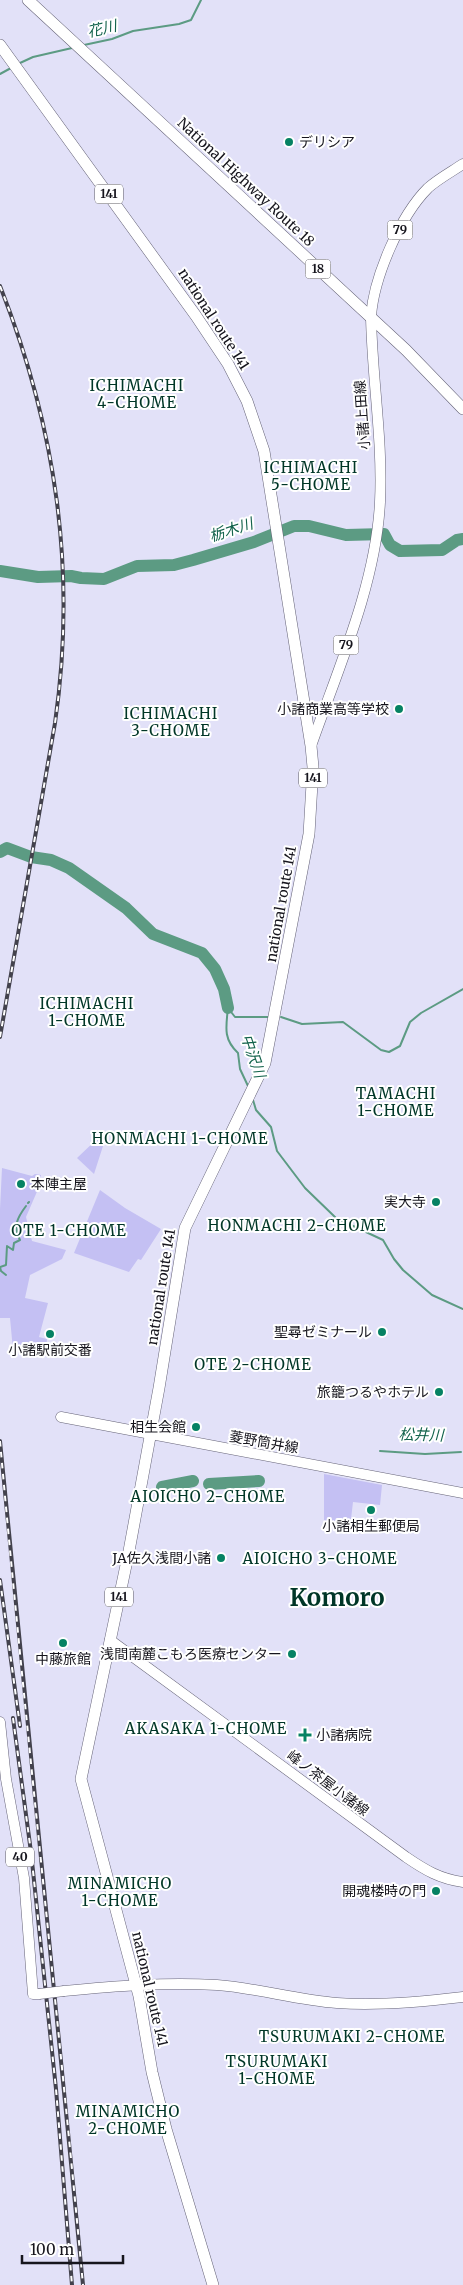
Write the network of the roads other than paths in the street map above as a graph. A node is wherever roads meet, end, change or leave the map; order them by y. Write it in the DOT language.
graph roads {
  1 [pos="28,0"];
  2 [pos="0,45"];
  3 [pos="463,164"];
  4 [pos="371,316"];
  5 [pos="463,409"];
  6 [pos="312,746"];
  7 [pos="61,1418"];
  8 [pos="150,1434"];
  9 [pos="463,1493"];
  10 [pos="110,1640"];
  11 [pos="0,1722"];
  12 [pos="463,1882"];
  13 [pos="136,1985"];
  14 [pos="463,1997"];
  15 [pos="213,2285"];
  1 -- 4 [label="highway, National Highway Route 18 / 18"];
  2 -- 6 [label="highway, national route 141 / 141"];
  3 -- 4 [label="main road, 小諸上田線 / 79"];
  4 -- 5 [label="highway, National Highway Route 18 / 18"];
  4 -- 6 [label="main road, 小諸上田線 / 79"];
  6 -- 8 [label="highway, national route 141 / 141"];
  7 -- 8 [label="main road, 菱野筒井線"];
  8 -- 9 [label="main road, 菱野筒井線"];
  8 -- 10 [label="highway, national route 141 / 141"];
  10 -- 12 [label="main road, 峰ノ茶屋小諸線"];
  10 -- 13 [label="highway, national route 141 / 141"];
  11 -- 13 [label="main road, 40, bridge"];
  13 -- 14 [label="main road"];
  13 -- 15 [label="highway, national route 141 / 141"];
}
